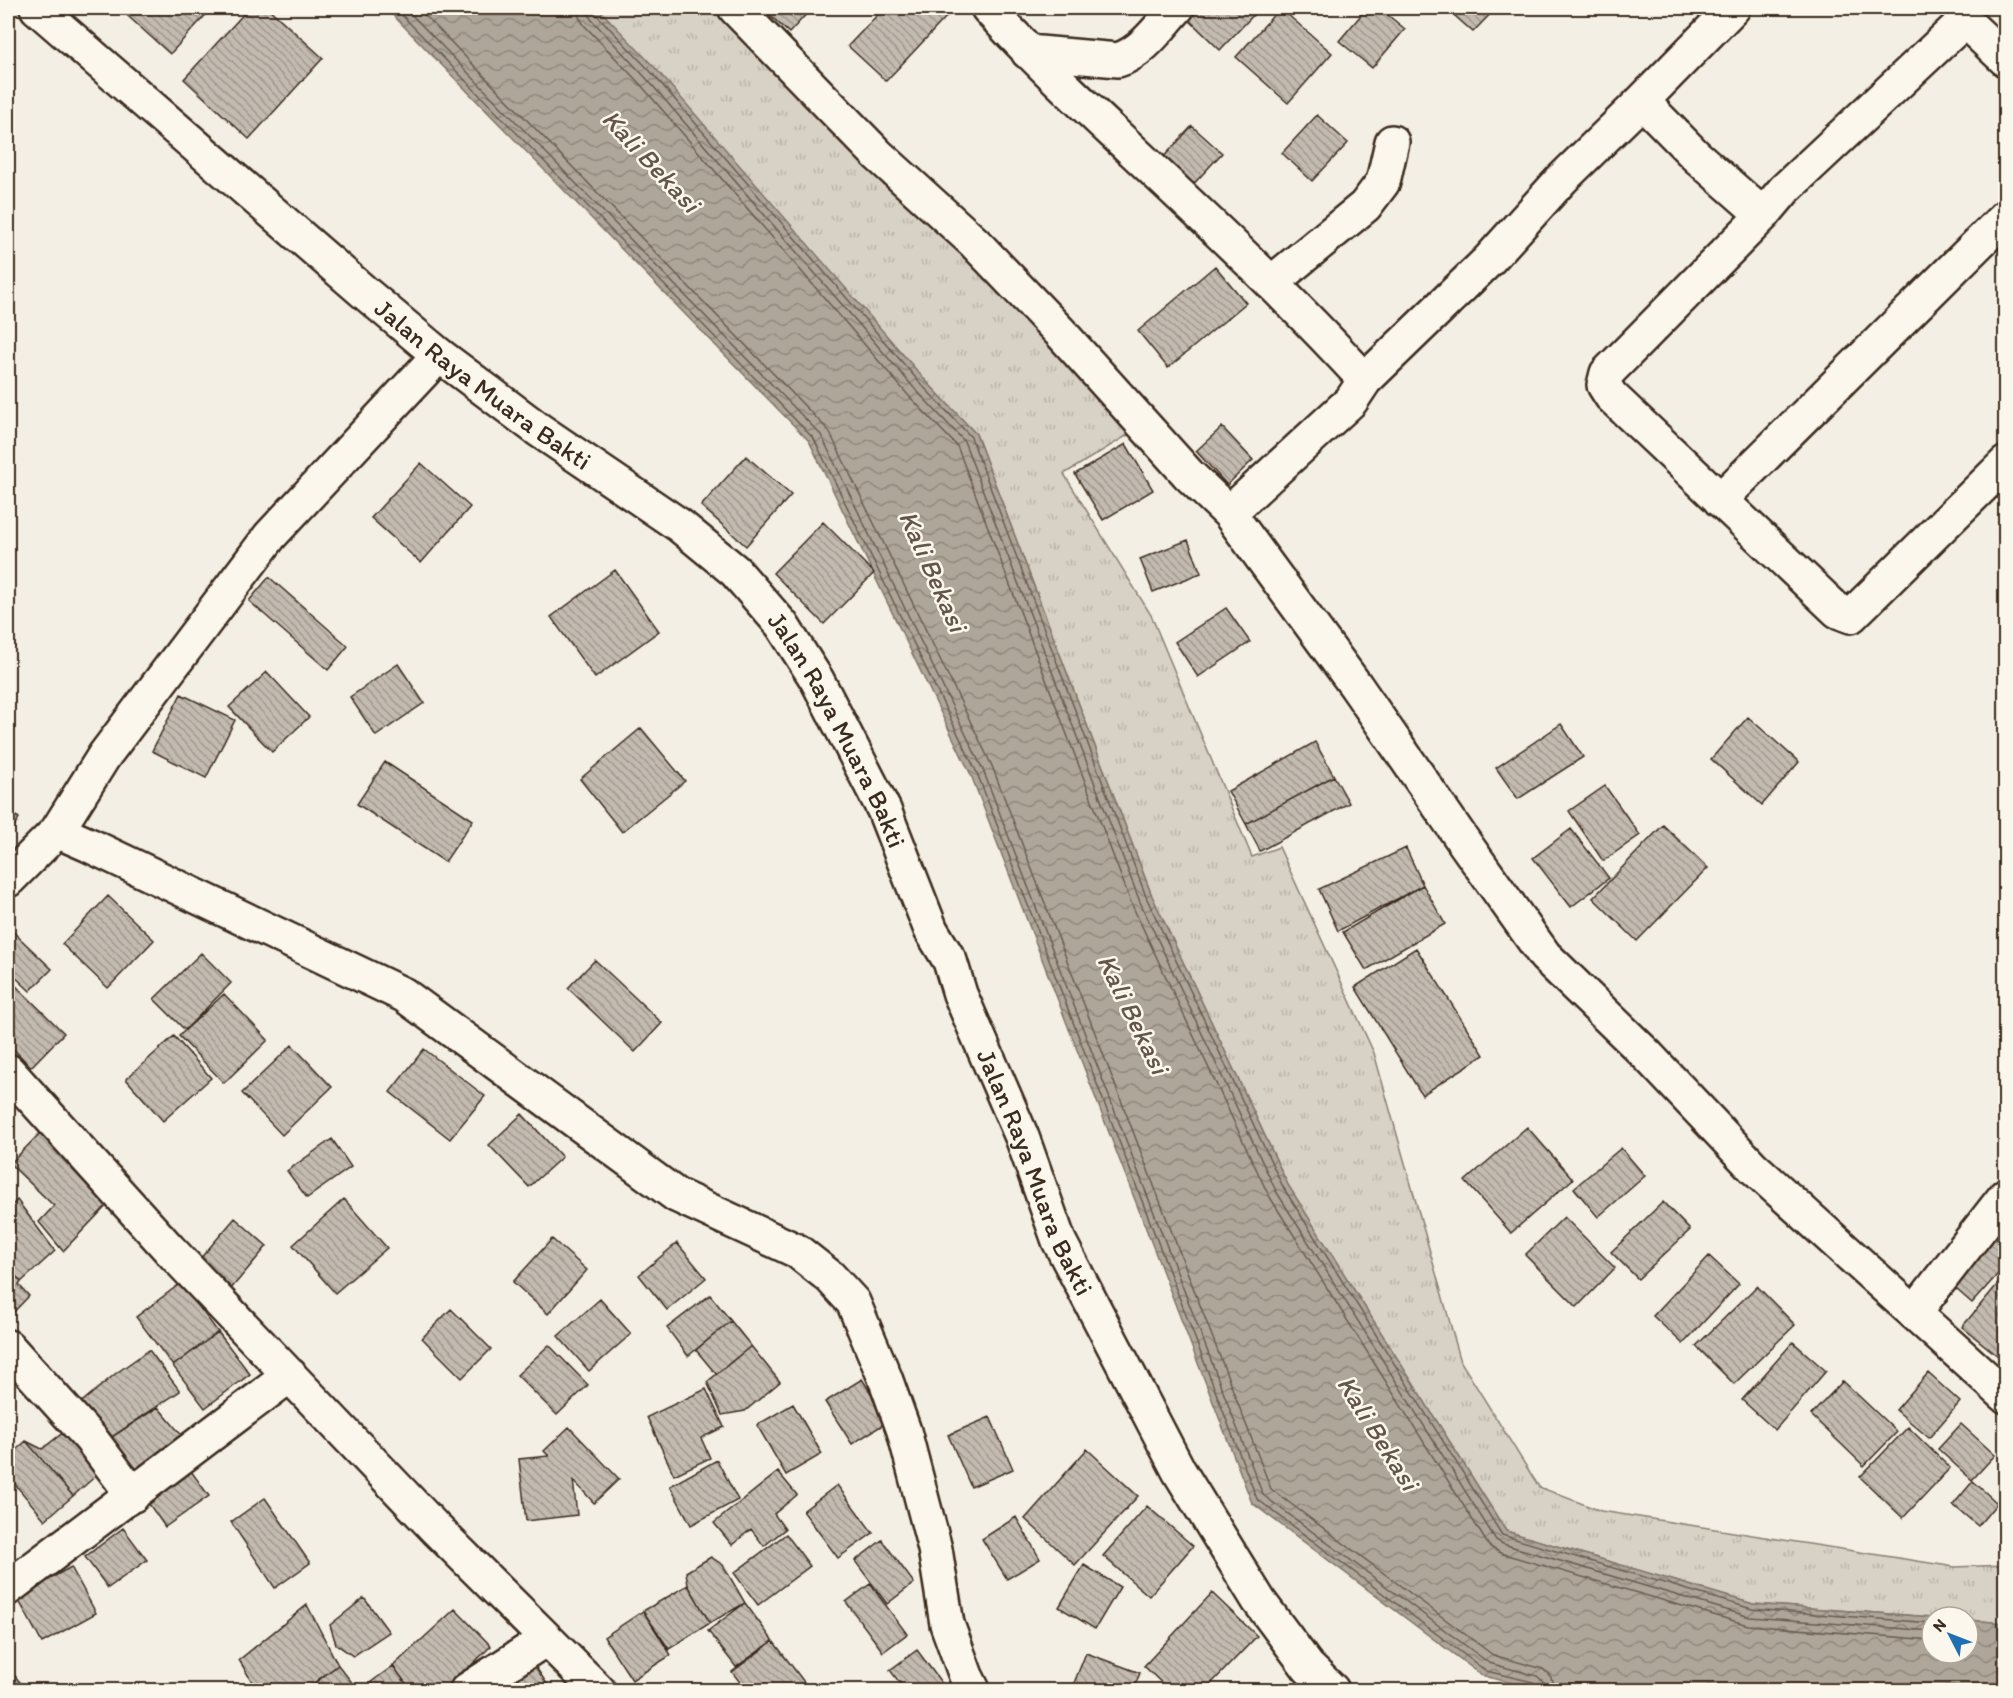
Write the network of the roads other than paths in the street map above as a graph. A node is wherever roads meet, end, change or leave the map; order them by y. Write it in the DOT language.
graph roads {
  1 [pos="37,8"];
  2 [pos="735,8"];
  3 [pos="988,8"];
  4 [pos="1177,8"];
  5 [pos="1733,8"];
  6 [pos="1028,52"];
  7 [pos="2006,60"];
  8 [pos="1642,101"];
  9 [pos="1392,142"];
  10 [pos="1764,215"];
  11 [pos="2006,216"];
  12 [pos="1271,283"];
  13 [pos="439,355"];
  14 [pos="1365,380"];
  15 [pos="2006,464"];
  16 [pos="1720,500"];
  17 [pos="1229,513"];
  18 [pos="57,831"];
  19 [pos="8,880"];
  20 [pos="8,1072"];
  21 [pos="2006,1195"];
  22 [pos="1914,1313"];
  23 [pos="8,1347"];
  24 [pos="290,1375"];
  25 [pos="2006,1396"];
  26 [pos="133,1495"];
  27 [pos="8,1588"];
  28 [pos="546,1639"];
  29 [pos="467,1690"];
  30 [pos="598,1690"];
  31 [pos="973,1690"];
  32 [pos="1332,1690"];
  1 -- 13 [label="street, Jalan Raya Muara Bakti"];
  2 -- 17 [label="street"];
  3 -- 6 [label="street"];
  4 -- 6 [label="street"];
  5 -- 8 [label="street"];
  6 -- 12 [label="street"];
  7 -- 10 [label="street"];
  8 -- 10 [label="street"];
  8 -- 14 [label="street"];
  9 -- 12 [label="street"];
  10 -- 16 [label="street"];
  11 -- 16 [label="street"];
  12 -- 14 [label="street"];
  13 -- 18 [label="street"];
  13 -- 32 [label="street, Jalan Raya Muara Bakti"];
  14 -- 17 [label="street"];
  15 -- 16 [label="street"];
  17 -- 22 [label="street"];
  18 -- 19 [label="street"];
  18 -- 31 [label="street"];
  20 -- 24 [label="street"];
  21 -- 22 [label="street"];
  22 -- 25 [label="street"];
  23 -- 26 [label="street"];
  24 -- 26 [label="street"];
  24 -- 28 [label="street"];
  26 -- 27 [label="street"];
  28 -- 29 [label="street"];
  28 -- 30 [label="street"];
}
